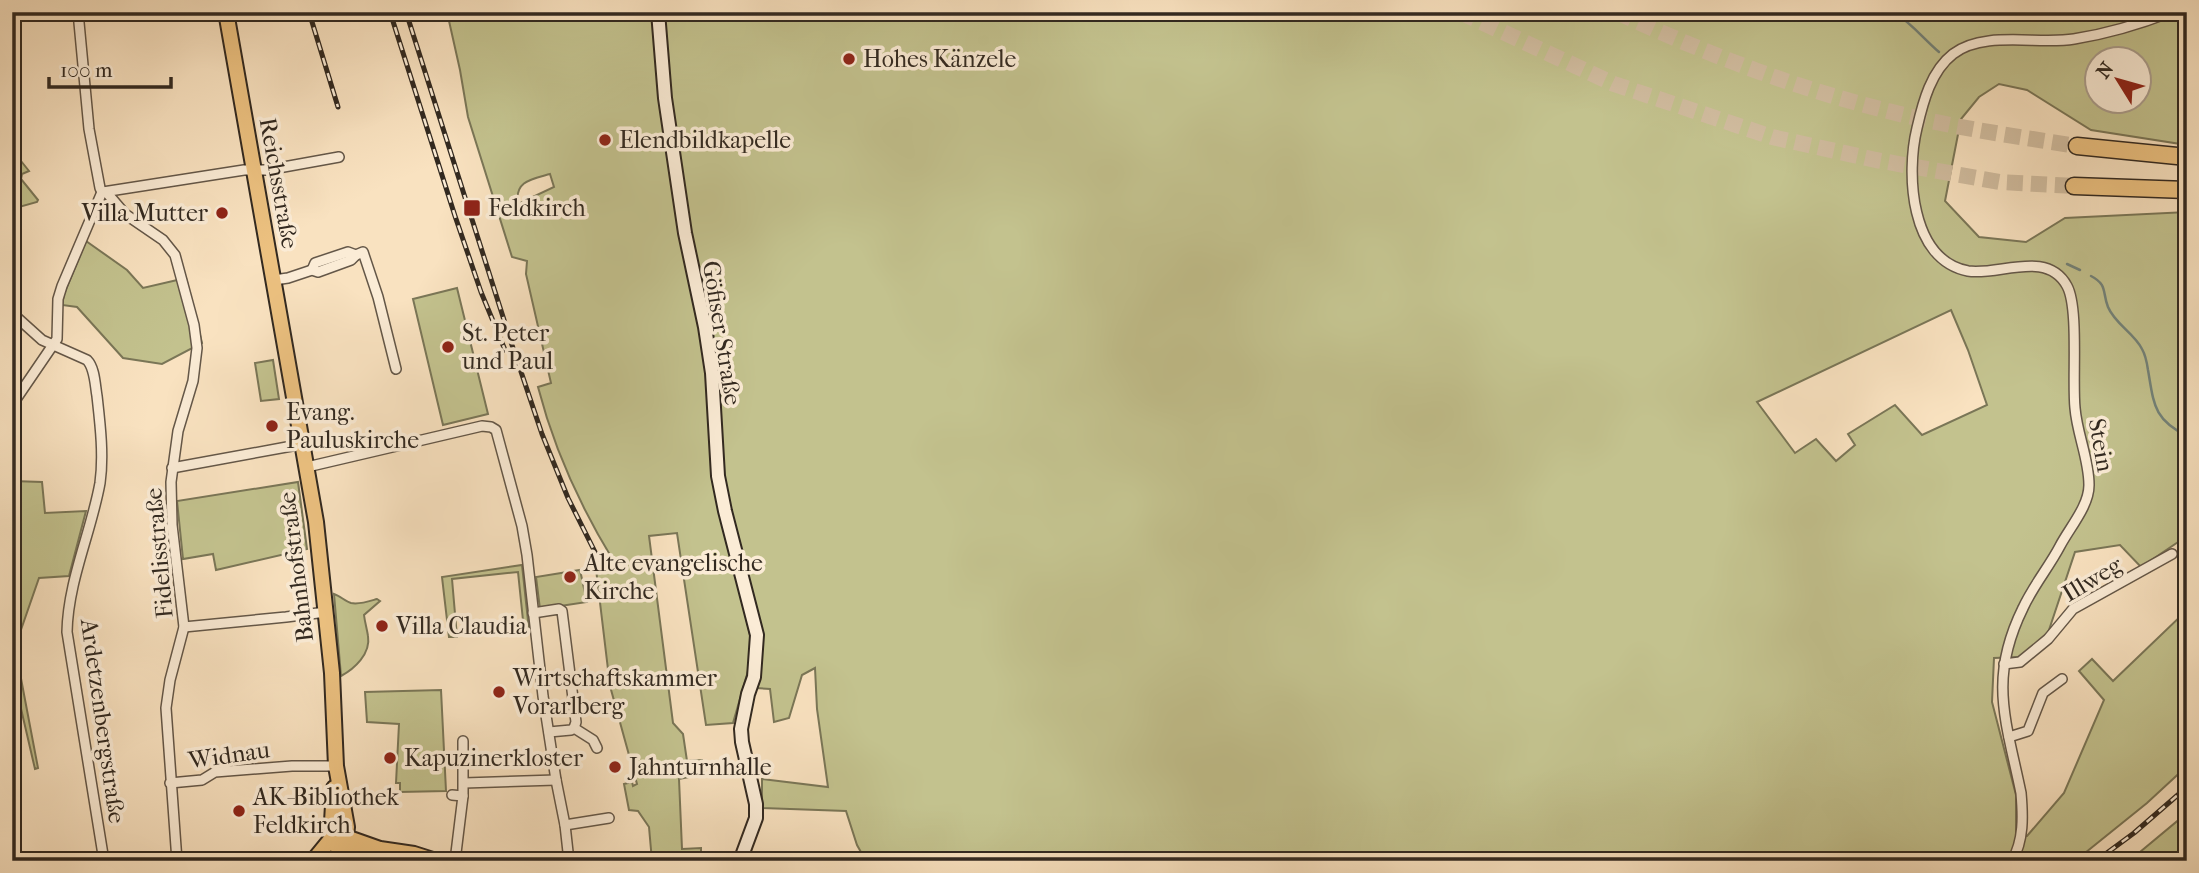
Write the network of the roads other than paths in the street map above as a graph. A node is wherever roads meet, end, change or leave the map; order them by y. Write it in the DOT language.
graph roads {
  1 [pos="78,12"];
  2 [pos="226,12"];
  3 [pos="658,12"];
  4 [pos="2171,12"];
  5 [pos="2077,146"];
  6 [pos="339,157"];
  7 [pos="2187,157"];
  8 [pos="253,170"];
  9 [pos="2074,186"];
  10 [pos="2187,190"];
  11 [pos="105,192"];
  12 [pos="274,280"];
  13 [pos="12,313"];
  14 [pos="52,346"];
  15 [pos="396,369"];
  16 [pos="12,405"];
  17 [pos="303,444"];
  18 [pos="307,467"];
  19 [pos="172,468"];
  20 [pos="2172,554"];
  21 [pos="326,611"];
  22 [pos="533,613"];
  23 [pos="184,627"];
  24 [pos="2004,664"];
  25 [pos="2062,680"];
  26 [pos="574,728"];
  27 [pos="549,732"];
  28 [pos="2009,737"];
  29 [pos="463,741"];
  30 [pos="597,748"];
  31 [pos="336,766"];
  32 [pos="556,780"];
  33 [pos="170,783"];
  34 [pos="464,783"];
  35 [pos="452,795"];
  36 [pos="463,796"];
  37 [pos="609,818"];
  38 [pos="565,825"];
  39 [pos="331,839"];
  40 [pos="340,849"];
  41 [pos="434,860"];
  42 [pos="104,861"];
  43 [pos="177,861"];
  44 [pos="313,861"];
  45 [pos="404,861"];
  46 [pos="428,861"];
  47 [pos="455,861"];
  48 [pos="569,861"];
  49 [pos="742,861"];
  50 [pos="2012,861"];
  1 -- 11 [label="street"];
  2 -- 8 [label="main road, Reichsstraße"];
  3 -- 49 [label="main road, Göfiser Straße"];
  4 -- 24 [label="street, Stein"];
  5 -- 7 [label="highway"];
  6 -- 8 [label="street"];
  8 -- 11 [label="street"];
  8 -- 12 [label="main road, Reichsstraße"];
  9 -- 10 [label="highway"];
  11 -- 14 [label="street"];
  11 -- 19 [label="street, Fidelisstraße"];
  12 -- 15 [label="street"];
  12 -- 17 [label="main road, Bahnhofstraße"];
  13 -- 14 [label="street"];
  14 -- 16 [label="street"];
  14 -- 42 [label="street, Ardetzenbergstraße"];
  17 -- 18 [label="main road, Bahnhofstraße"];
  17 -- 19 [label="street"];
  18 -- 21 [label="main road, Bahnhofstraße"];
  18 -- 22 [label="street"];
  19 -- 23 [label="street, Fidelisstraße"];
  20 -- 24 [label="street, Illweg"];
  21 -- 23 [label="street"];
  21 -- 31 [label="main road, Bahnhofstraße"];
  22 -- 26 [label="street"];
  22 -- 27 [label="street"];
  23 -- 33 [label="street, Fidelisstraße"];
  24 -- 28 [label="street, Stein"];
  25 -- 28 [label="street"];
  26 -- 27 [label="street"];
  26 -- 30 [label="street"];
  27 -- 32 [label="street"];
  28 -- 50 [label="street, Stein"];
  29 -- 34 [label="street"];
  31 -- 33 [label="street, Widnau"];
  31 -- 39 [label="main road, Bahnhofstraße"];
  31 -- 40 [label="main road, Bahnhofstraße"];
  32 -- 34 [label="street"];
  32 -- 38 [label="street"];
  33 -- 43 [label="street, Fidelisstraße"];
  34 -- 36 [label="street"];
  35 -- 36 [label="street"];
  36 -- 47 [label="street"];
  37 -- 38 [label="street"];
  38 -- 48 [label="street"];
  39 -- 40 [label="main road"];
  39 -- 44 [label="main road"];
  40 -- 41 [label="main road"];
  40 -- 45 [label="main road"];
  41 -- 46 [label="main road"];
}
